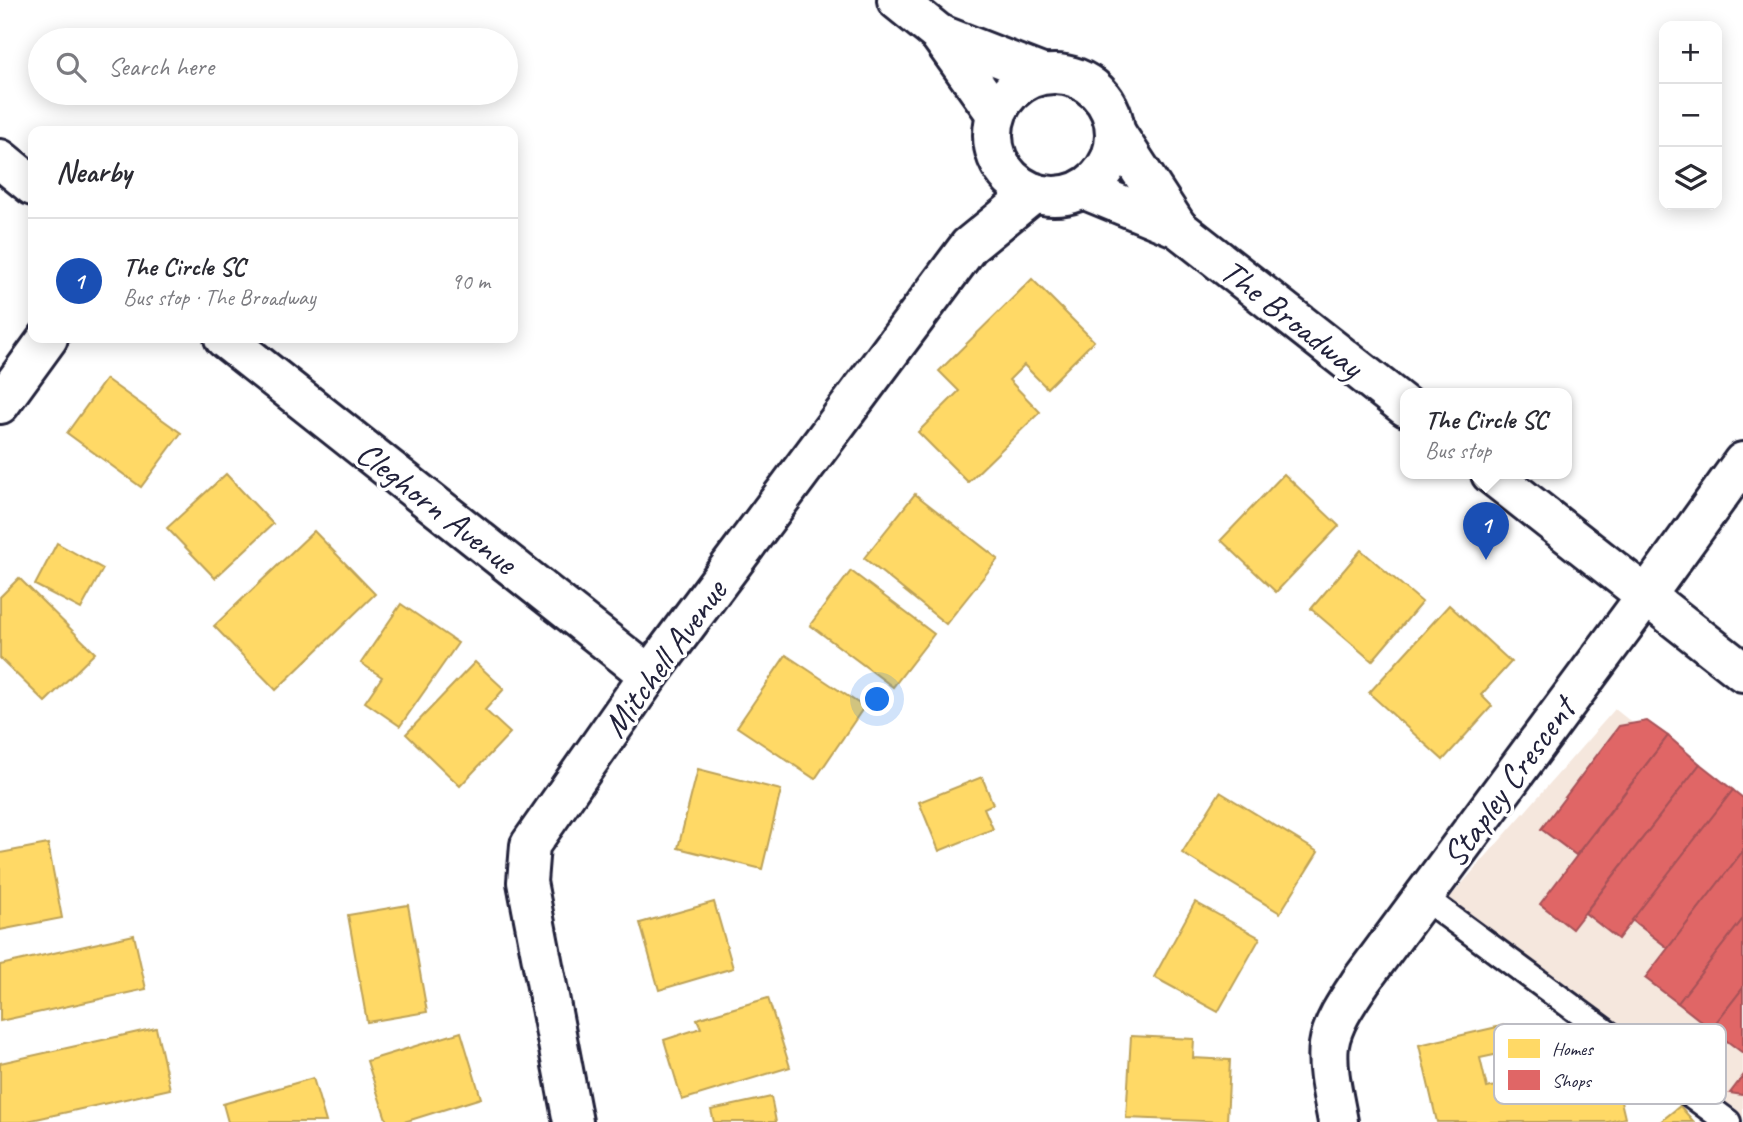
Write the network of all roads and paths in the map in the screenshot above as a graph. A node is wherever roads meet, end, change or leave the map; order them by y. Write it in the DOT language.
graph roads {
  1 [pos="897,0"];
  2 [pos="939,34"];
  3 [pos="1042,74"];
  4 [pos="996,114"];
  5 [pos="1116,133"];
  6 [pos="0,159"];
  7 [pos="999,162"];
  8 [pos="28,182"];
  9 [pos="1083,189"];
  10 [pos="1034,193"];
  11 [pos="1178,228"];
  12 [pos="969,246"];
  13 [pos="44,343"];
  14 [pos="230,343"];
  15 [pos="1400,403"];
  16 [pos="0,404"];
  17 [pos="1743,462"];
  18 [pos="1497,479"];
  19 [pos="1646,596"];
  20 [pos="1743,673"];
  21 [pos="649,675"];
  22 [pos="1423,897"];
  23 [pos="1595,1024"];
  24 [pos="1704,1104"];
  25 [pos="573,1122"];
  26 [pos="1338,1122"];
  27 [pos="1728,1122"];
  1 -- 2 [label="street"];
  2 -- 3 [label="street"];
  2 -- 4 [label="street"];
  3 -- 4 [label="street"];
  3 -- 5 [label="street"];
  4 -- 7 [label="street"];
  5 -- 9 [label="street"];
  5 -- 11 [label="street, The Broadway"];
  6 -- 8 [label="street"];
  7 -- 10 [label="street"];
  7 -- 12 [label="street, Mitchell Avenue"];
  9 -- 10 [label="street"];
  9 -- 11 [label="street, The Broadway"];
  10 -- 12 [label="street, Mitchell Avenue"];
  11 -- 15 [label="street, The Broadway"];
  12 -- 21 [label="street, Mitchell Avenue"];
  13 -- 16 [label="street"];
  14 -- 21 [label="street, Cleghorn Avenue"];
  17 -- 19 [label="street, Stapley Crescent"];
  18 -- 19 [label="street"];
  19 -- 20 [label="street"];
  19 -- 22 [label="street, Stapley Crescent"];
  21 -- 25 [label="street, Mitchell Avenue"];
  22 -- 23 [label="lane"];
  22 -- 26 [label="street, Stapley Crescent"];
  24 -- 27 [label="lane"];
}
